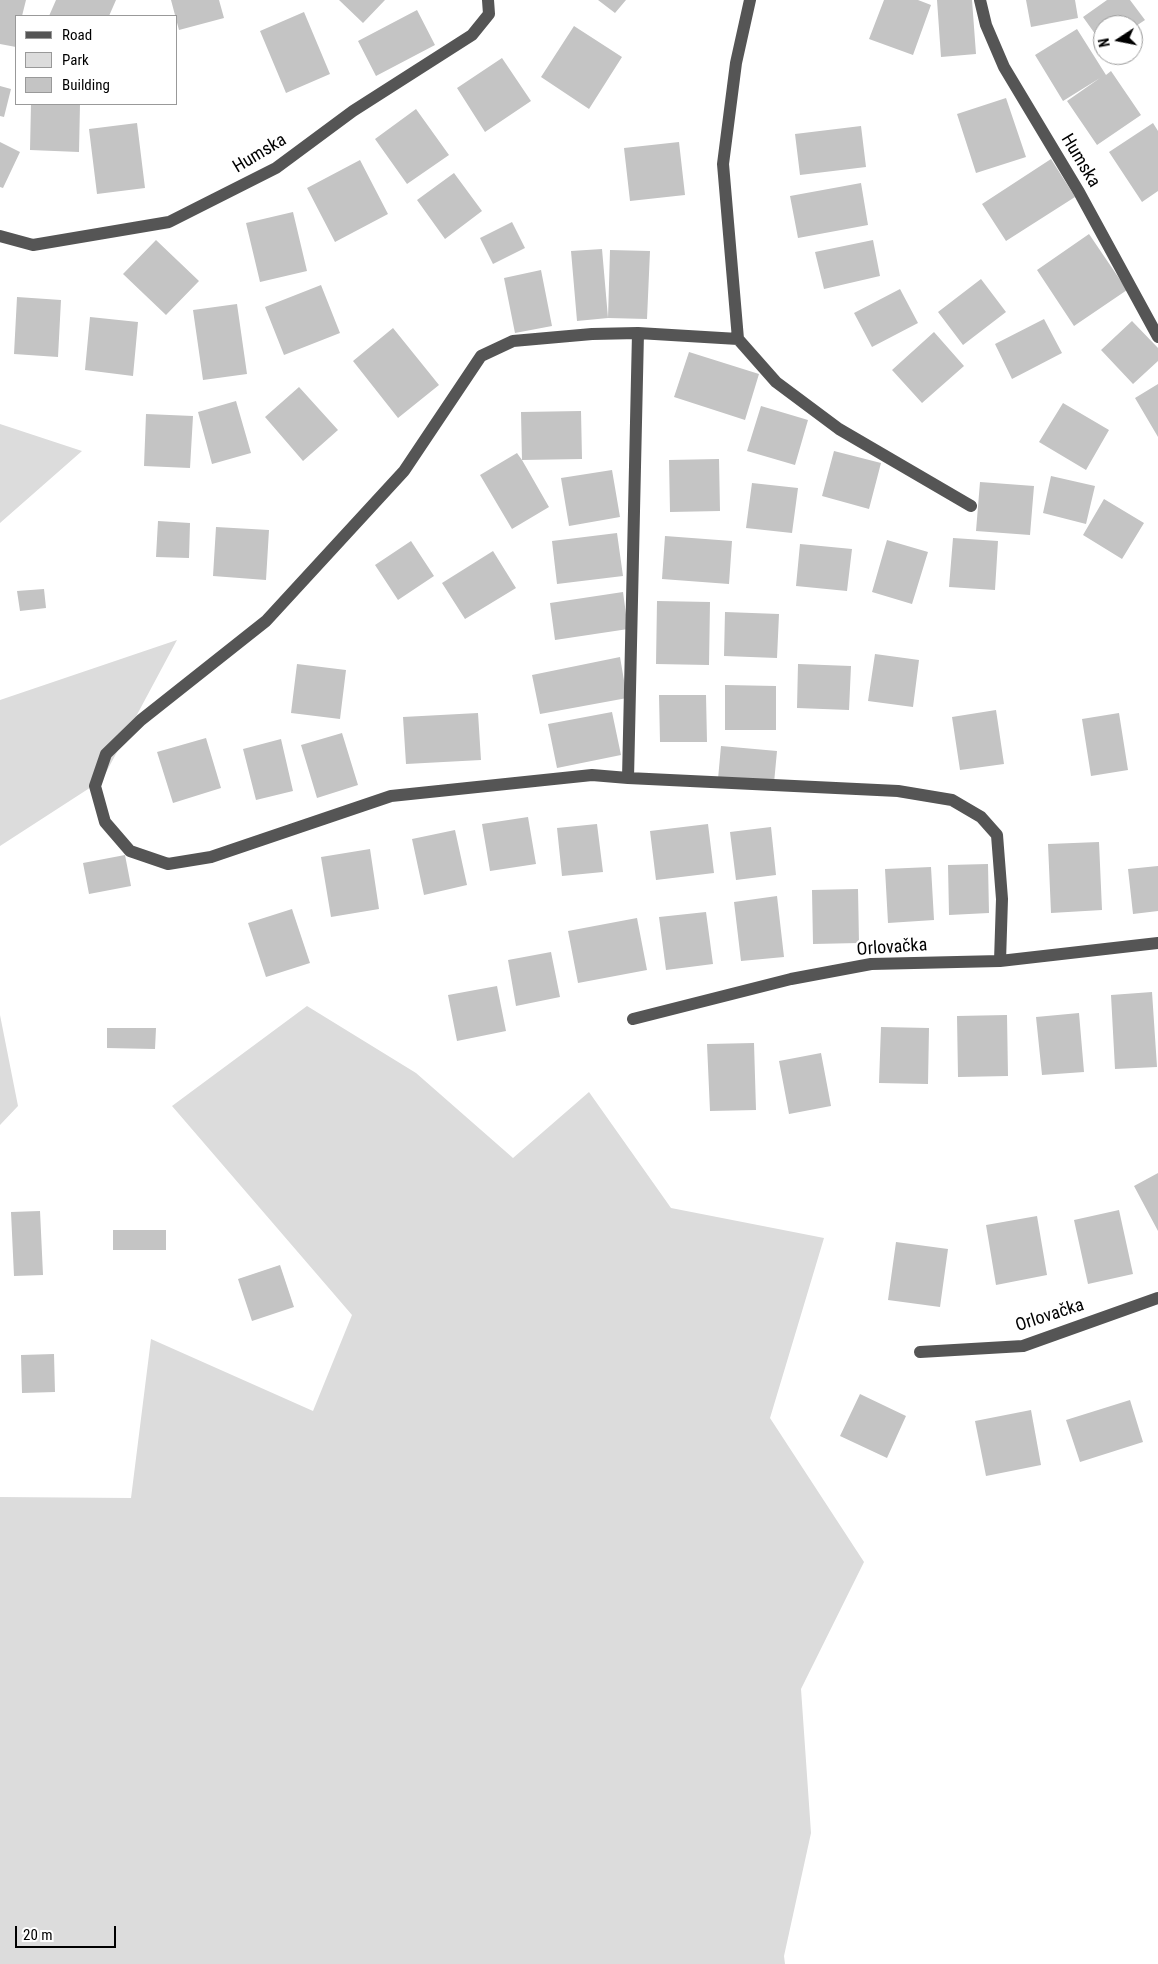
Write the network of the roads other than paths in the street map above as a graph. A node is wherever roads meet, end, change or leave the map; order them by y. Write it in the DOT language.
graph roads {
  1 [pos="488,0"];
  2 [pos="750,0"];
  3 [pos="980,0"];
  4 [pos="0,236"];
  5 [pos="638,333"];
  6 [pos="1158,337"];
  7 [pos="738,339"];
  8 [pos="971,506"];
  9 [pos="628,778"];
  10 [pos="1158,944"];
  11 [pos="1000,961"];
  12 [pos="633,1019"];
  13 [pos="1158,1298"];
  14 [pos="920,1352"];
  1 -- 4 [label="street, Humska"];
  2 -- 7 [label="street"];
  3 -- 6 [label="street, Humska"];
  5 -- 7 [label="street"];
  5 -- 9 [label="street"];
  5 -- 9 [label="street"];
  7 -- 8 [label="street"];
  9 -- 11 [label="street"];
  10 -- 11 [label="street, Orlovačka"];
  11 -- 12 [label="street, Orlovačka"];
  13 -- 14 [label="street, Orlovačka"];
}
